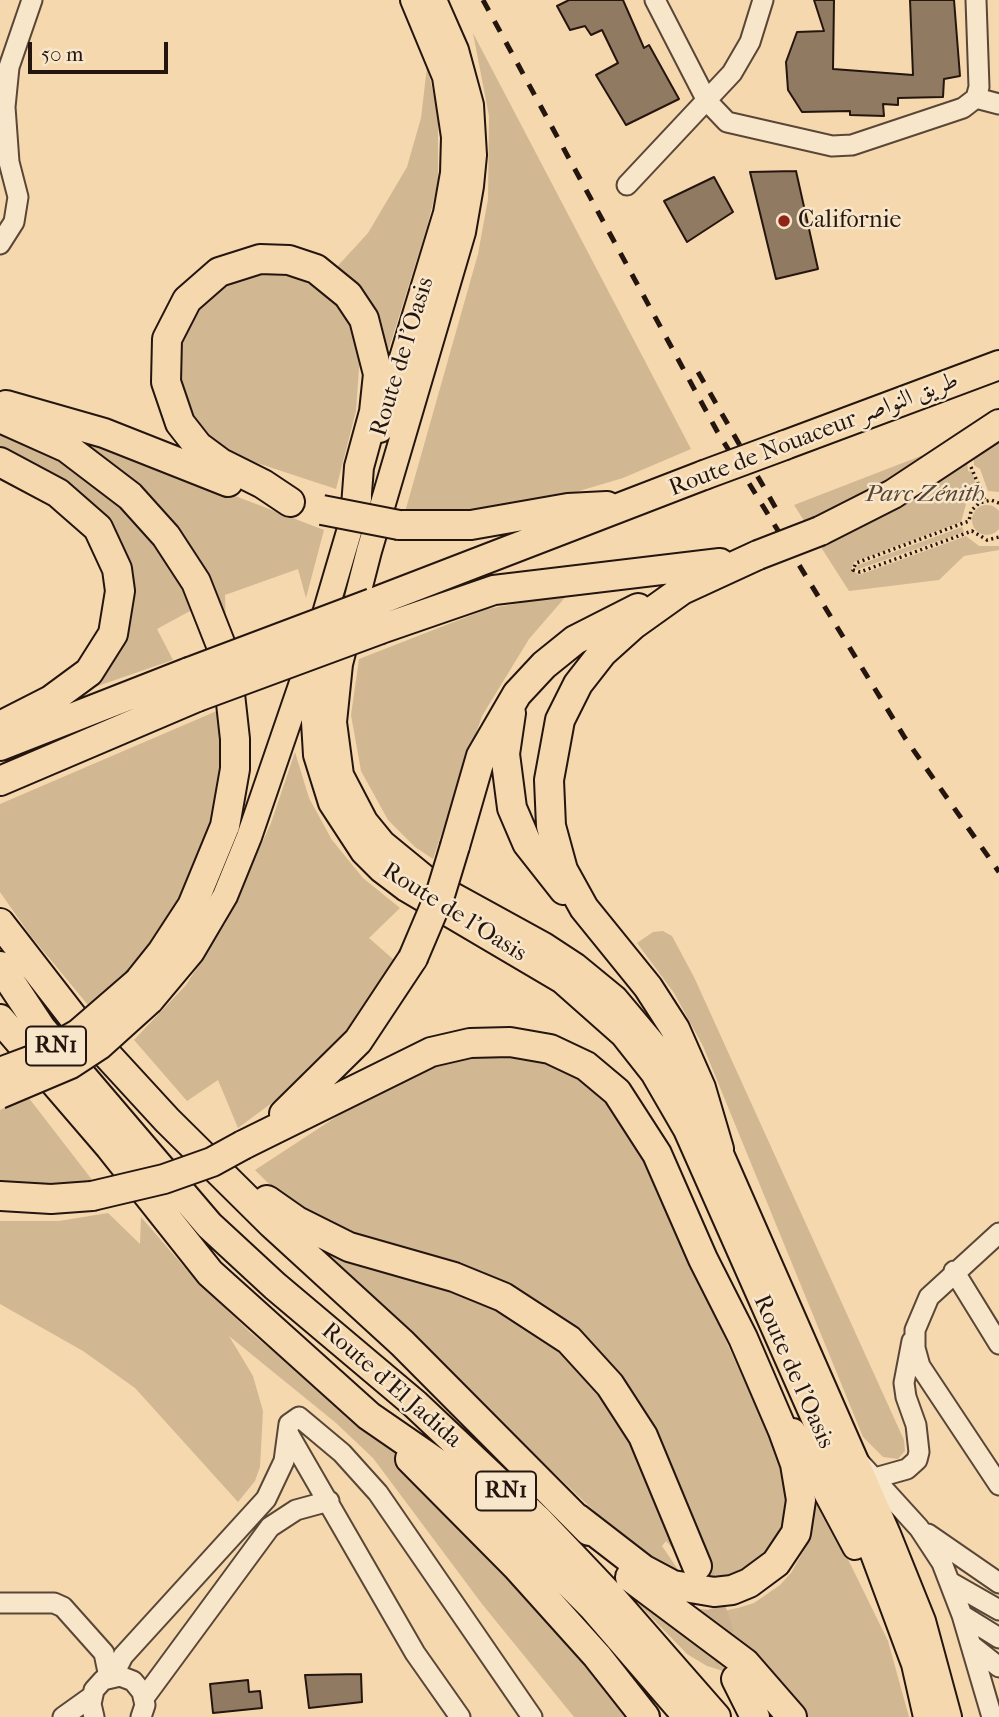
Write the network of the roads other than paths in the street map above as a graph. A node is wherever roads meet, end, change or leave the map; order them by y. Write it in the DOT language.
graph roads {
  1 [pos="32,0"];
  2 [pos="413,0"];
  3 [pos="434,0"];
  4 [pos="655,0"];
  5 [pos="763,0"];
  6 [pos="976,0"];
  7 [pos="976,98"];
  8 [pos="707,101"];
  9 [pos="999,104"];
  10 [pos="626,185"];
  11 [pos="0,244"];
  12 [pos="999,365"];
  13 [pos="0,403"];
  14 [pos="0,418"];
  15 [pos="999,424"];
  16 [pos="0,462"];
  17 [pos="290,502"];
  18 [pos="356,506"];
  19 [pos="630,506"];
  20 [pos="758,555"];
  21 [pos="682,590"];
  22 [pos="377,616"];
  23 [pos="321,627"];
  24 [pos="193,684"];
  25 [pos="517,694"];
  26 [pos="0,726"];
  27 [pos="0,746"];
  28 [pos="0,781"];
  29 [pos="584,908"];
  30 [pos="0,923"];
  31 [pos="0,966"];
  32 [pos="144,992"];
  33 [pos="0,1018"];
  34 [pos="0,1051"];
  35 [pos="0,1072"];
  36 [pos="0,1096"];
  37 [pos="167,1120"];
  38 [pos="253,1139"];
  39 [pos="110,1147"];
  40 [pos="719,1149"];
  41 [pos="0,1196"];
  42 [pos="999,1233"];
  43 [pos="954,1271"];
  44 [pos="915,1330"];
  45 [pos="743,1338"];
  46 [pos="999,1344"];
  47 [pos="369,1416"];
  48 [pos="288,1433"];
  49 [pos="853,1456"];
  50 [pos="875,1478"];
  51 [pos="999,1485"];
  52 [pos="329,1501"];
  53 [pos="577,1518"];
  54 [pos="919,1528"];
  55 [pos="697,1566"];
  56 [pos="950,1582"];
  57 [pos="999,1583"];
  58 [pos="8,1603"];
  59 [pos="999,1610"];
  60 [pos="962,1615"];
  61 [pos="0,1620"];
  62 [pos="900,1623"];
  63 [pos="999,1638"];
  64 [pos="971,1645"];
  65 [pos="999,1667"];
  66 [pos="111,1677"];
  67 [pos="736,1679"];
  68 [pos="92,1697"];
  69 [pos="143,1707"];
  70 [pos="62,1717"];
  71 [pos="94,1717"];
  72 [pos="460,1717"];
  73 [pos="532,1717"];
  74 [pos="645,1717"];
  75 [pos="688,1717"];
  76 [pos="716,1717"];
  77 [pos="755,1717"];
  78 [pos="792,1717"];
  79 [pos="926,1717"];
  80 [pos="950,1717"];
  81 [pos="992,1717"];
  1 -- 11 [label="street"];
  2 -- 18 [label="main road, Route de l'Oasis"];
  3 -- 40 [label="main road, Route de l'Oasis"];
  4 -- 8 [label="street"];
  5 -- 8 [label="street"];
  6 -- 7 [label="street"];
  7 -- 8 [label="street"];
  7 -- 9 [label="street"];
  8 -- 10 [label="street"];
  12 -- 19 [label="highway, Route de Nouaceur طريق النواصر, bridge"];
  13 -- 17 [label="highway"];
  14 -- 32 [label="highway"];
  15 -- 20 [label="highway, bridge"];
  16 -- 26 [label="highway"];
  17 -- 18 [label="highway"];
  17 -- 19 [label="highway, bridge"];
  18 -- 23 [label="main road, Route de l'Oasis"];
  19 -- 22 [label="highway, Route de Nouaceur طريق النواصر"];
  20 -- 21 [label="highway"];
  20 -- 22 [label="highway"];
  21 -- 25 [label="highway"];
  21 -- 29 [label="highway"];
  22 -- 24 [label="highway, bridge"];
  23 -- 32 [label="main road"];
  23 -- 62 [label="main road, Route de l'Oasis"];
  24 -- 27 [label="highway"];
  24 -- 28 [label="highway"];
  25 -- 29 [label="highway"];
  25 -- 38 [label="highway, bridge"];
  29 -- 40 [label="highway"];
  30 -- 37 [label="highway"];
  31 -- 76 [label="highway, Route d'El Jadida / RN1"];
  32 -- 35 [label="highway, bridge"];
  32 -- 36 [label="main road, bridge"];
  33 -- 39 [label="highway, RN1"];
  34 -- 39 [label="highway"];
  37 -- 53 [label="highway"];
  37 -- 55 [label="highway"];
  38 -- 41 [label="highway, bridge"];
  38 -- 45 [label="highway"];
  39 -- 47 [label="highway, Route d'El Jadida / RN1"];
  40 -- 49 [label="main road, Route de l'Oasis"];
  42 -- 43 [label="street"];
  43 -- 44 [label="street"];
  43 -- 46 [label="street"];
  44 -- 50 [label="street"];
  44 -- 51 [label="street"];
  45 -- 53 [label="highway"];
  45 -- 62 [label="main road"];
  47 -- 74 [label="highway"];
  47 -- 75 [label="highway, Route d'El Jadida / RN1"];
  48 -- 52 [label="street"];
  48 -- 66 [label="street"];
  48 -- 73 [label="street"];
  49 -- 50 [label="street"];
  49 -- 80 [label="main road, Route de l'Oasis"];
  50 -- 54 [label="street"];
  52 -- 69 [label="street"];
  52 -- 72 [label="street"];
  53 -- 78 [label="highway"];
  54 -- 56 [label="street"];
  54 -- 57 [label="street"];
  56 -- 59 [label="street"];
  56 -- 60 [label="street"];
  58 -- 61 [label="street"];
  58 -- 66 [label="street"];
  60 -- 63 [label="street"];
  60 -- 64 [label="street"];
  62 -- 79 [label="main road, Route de l'Oasis"];
  64 -- 65 [label="street"];
  64 -- 81 [label="street"];
  66 -- 68 [label="street"];
  66 -- 69 [label="street"];
  67 -- 77 [label="highway"];
  68 -- 70 [label="street"];
  68 -- 71 [label="street"];
}
